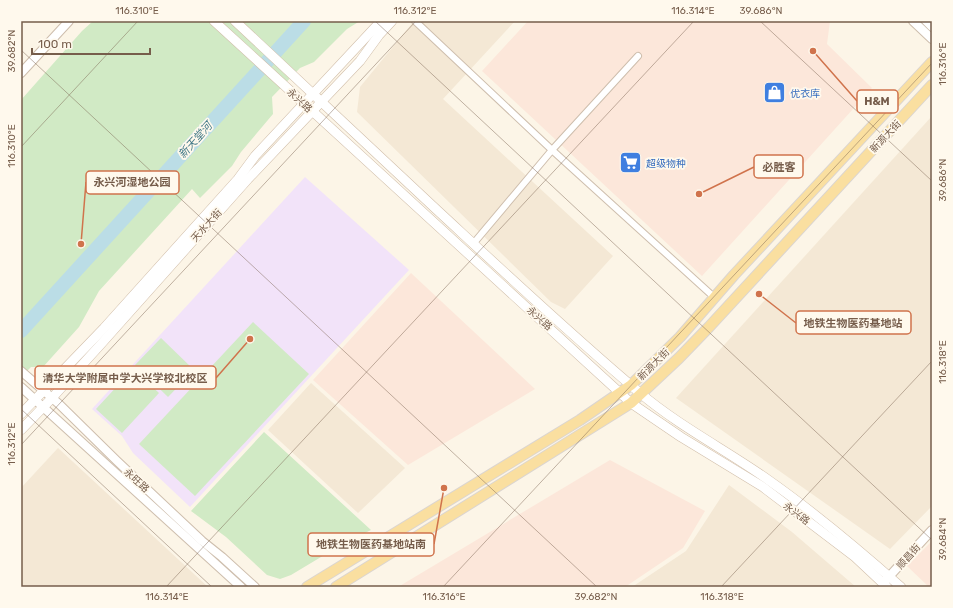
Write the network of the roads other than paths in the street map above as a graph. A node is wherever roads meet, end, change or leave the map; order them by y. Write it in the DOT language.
graph roads {
  1 [pos="69,21"];
  2 [pos="214,21"];
  3 [pos="235,21"];
  4 [pos="381,21"];
  5 [pos="392,21"];
  6 [pos="415,21"];
  7 [pos="913,21"];
  8 [pos="926,21"];
  9 [pos="932,27"];
  10 [pos="932,39"];
  11 [pos="638,56"];
  12 [pos="932,62"];
  13 [pos="21,73"];
  14 [pos="932,85"];
  15 [pos="313,94"];
  16 [pos="322,102"];
  17 [pos="304,104"];
  18 [pos="313,112"];
  19 [pos="552,150"];
  20 [pos="474,244"];
  21 [pos="715,298"];
  22 [pos="22,372"];
  23 [pos="631,385"];
  24 [pos="21,386"];
  25 [pos="44,391"];
  26 [pos="621,392"];
  27 [pos="640,394"];
  28 [pos="52,398"];
  29 [pos="35,400"];
  30 [pos="631,403"];
  31 [pos="42,407"];
  32 [pos="21,414"];
  33 [pos="21,430"];
  34 [pos="932,530"];
  35 [pos="887,582"];
  36 [pos="241,587"];
  37 [pos="255,587"];
  38 [pos="307,587"];
  39 [pos="336,587"];
  40 [pos="900,587"];
  1 -- 13 [label="street"];
  2 -- 17 [label="main road, 永兴路"];
  3 -- 15 [label="main road, 永兴路"];
  4 -- 15 [label="main road, 天水大街"];
  5 -- 16 [label="main road, 天水大街"];
  6 -- 19 [label="street"];
  7 -- 10 [label="street"];
  8 -- 9 [label="street"];
  11 -- 19 [label="street"];
  12 -- 21 [label="main road, 新源大街"];
  14 -- 27 [label="main road, 新源大街"];
  15 -- 16 [label="main road, 永兴路"];
  15 -- 17 [label="main road, 天水大街"];
  16 -- 18 [label="main road, 天水大街"];
  16 -- 20 [label="main road, 永兴路"];
  17 -- 18 [label="main road, 永兴路"];
  17 -- 25 [label="main road, 天水大街"];
  18 -- 26 [label="main road, 永兴路"];
  18 -- 28 [label="main road, 天水大街"];
  19 -- 20 [label="street"];
  19 -- 21 [label="street"];
  20 -- 23 [label="main road, 永兴路"];
  21 -- 23 [label="main road, 新源大街"];
  22 -- 25 [label="street, 永旺路"];
  23 -- 26 [label="main road, 新源大街"];
  23 -- 27 [label="main road, 永兴路"];
  24 -- 29 [label="street, 永旺路"];
  25 -- 28 [label="street, 永旺路"];
  25 -- 29 [label="main road, 天水大街"];
  26 -- 30 [label="main road, 永兴路"];
  26 -- 38 [label="main road, 新源大街"];
  27 -- 30 [label="main road, 新源大街"];
  27 -- 35 [label="main road, 永兴路"];
  28 -- 31 [label="main road, 天水大街"];
  28 -- 37 [label="street, 永旺路"];
  29 -- 31 [label="street, 永旺路"];
  29 -- 32 [label="main road, 天水大街"];
  30 -- 35 [label="main road, 永兴路"];
  30 -- 39 [label="main road, 新源大街"];
  31 -- 33 [label="main road, 天水大街"];
  31 -- 36 [label="street, 永旺路"];
  34 -- 35 [label="street, 顺昌街"];
  35 -- 40 [label="main road, 永兴路"];
}
